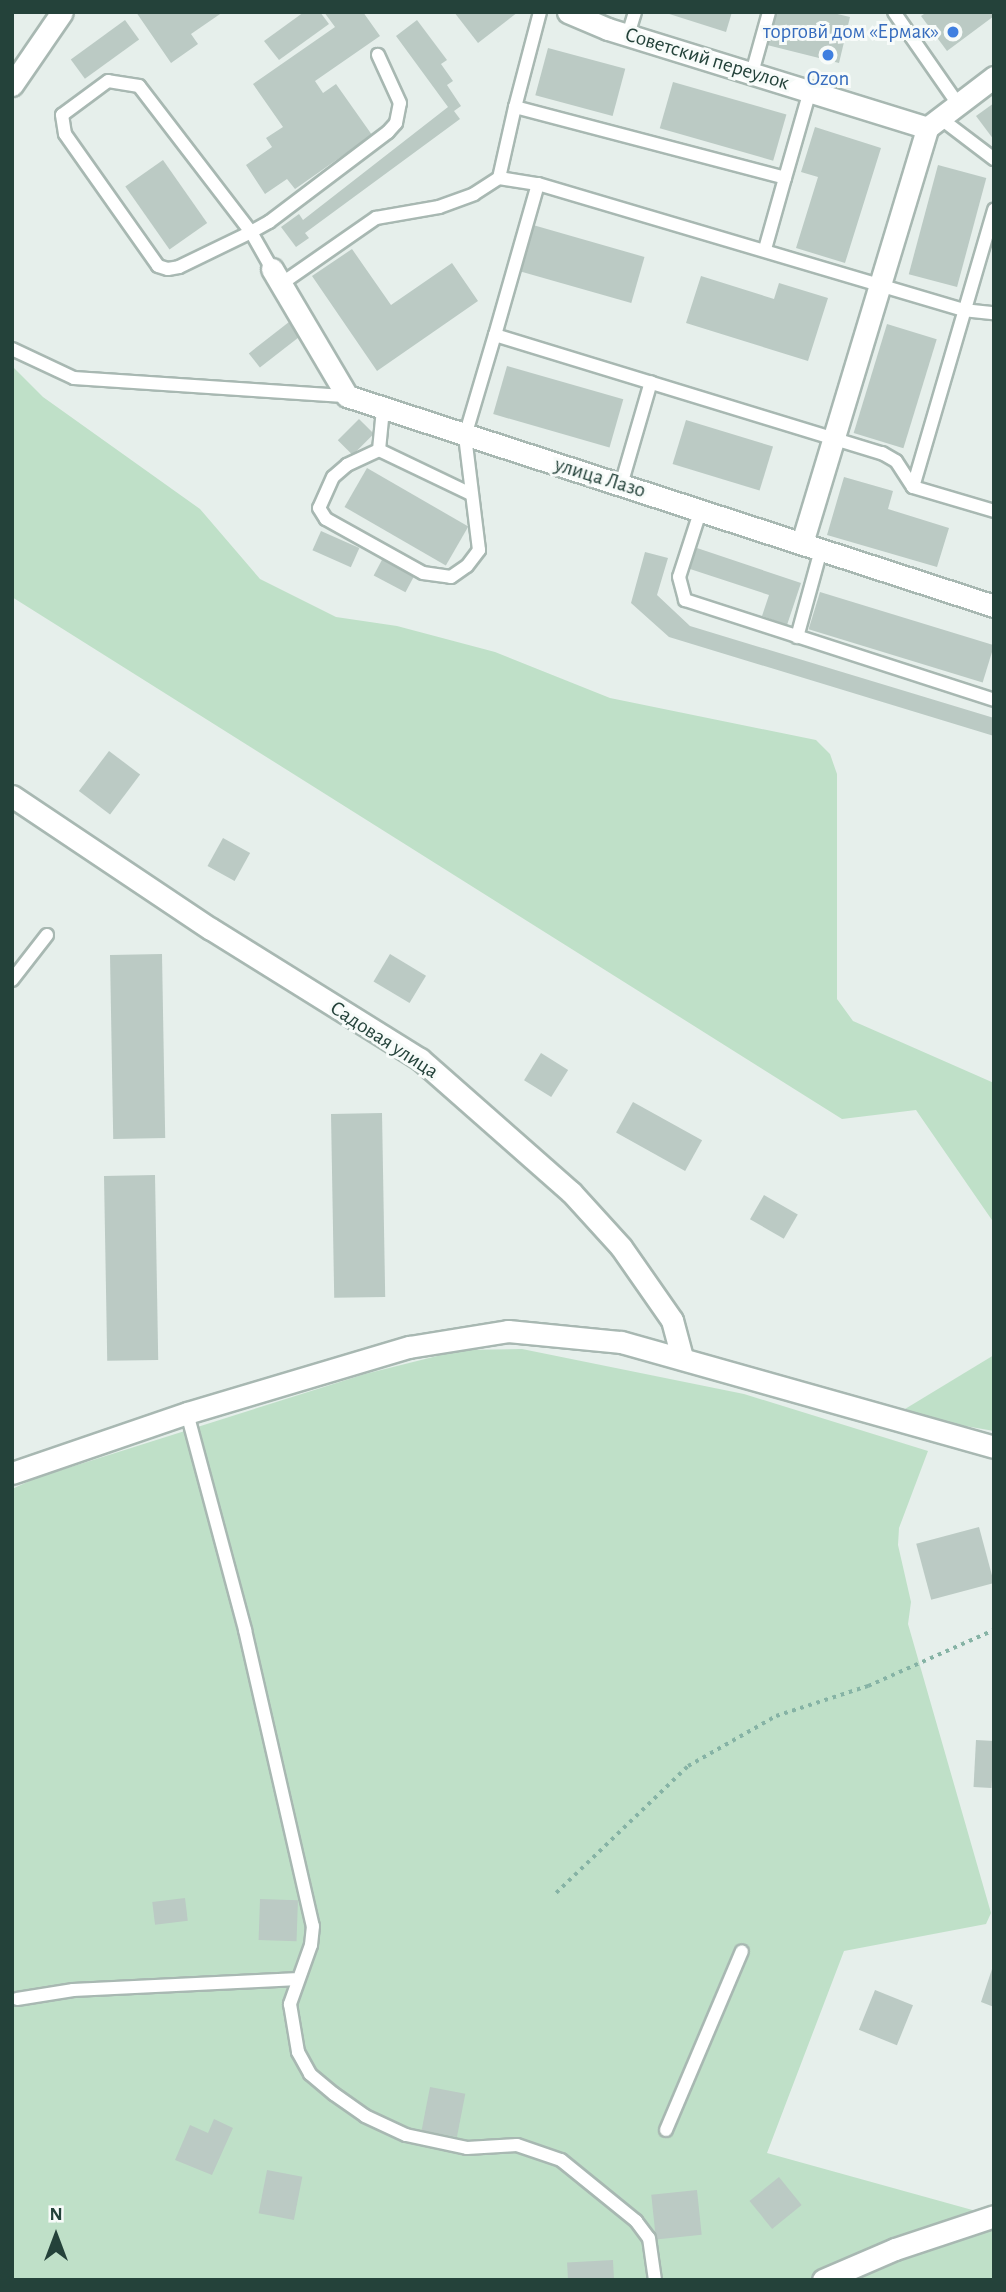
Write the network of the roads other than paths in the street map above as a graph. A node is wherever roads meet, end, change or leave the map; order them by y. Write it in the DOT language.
graph roads {
  1 [pos="62,12"];
  2 [pos="540,12"];
  3 [pos="568,12"];
  4 [pos="635,12"];
  5 [pos="769,12"];
  6 [pos="894,12"];
  7 [pos="628,35"];
  8 [pos="378,55"];
  9 [pos="752,73"];
  10 [pos="994,77"];
  11 [pos="12,85"];
  12 [pos="810,91"];
  13 [pos="958,104"];
  14 [pos="515,107"];
  15 [pos="934,123"];
  16 [pos="994,159"];
  17 [pos="499,178"];
  18 [pos="785,178"];
  19 [pos="538,184"];
  20 [pos="994,210"];
  21 [pos="251,232"];
  22 [pos="765,249"];
  23 [pos="276,277"];
  24 [pos="880,285"];
  25 [pos="963,310"];
  26 [pos="994,313"];
  27 [pos="495,335"];
  28 [pos="12,349"];
  29 [pos="651,382"];
  30 [pos="347,396"];
  31 [pos="383,409"];
  32 [pos="465,436"];
  33 [pos="834,438"];
  34 [pos="379,450"];
  35 [pos="621,485"];
  36 [pos="913,487"];
  37 [pos="471,494"];
  38 [pos="701,509"];
  39 [pos="993,509"];
  40 [pos="812,547"];
  41 [pos="994,606"];
  42 [pos="797,637"];
  43 [pos="994,700"];
  44 [pos="12,796"];
  45 [pos="47,935"];
  46 [pos="12,980"];
  47 [pos="682,1358"];
  48 [pos="187,1413"];
  49 [pos="994,1447"];
  50 [pos="12,1474"];
  51 [pos="742,1951"];
  52 [pos="294,1979"];
  53 [pos="17,1999"];
  54 [pos="666,2130"];
  55 [pos="994,2216"];
  56 [pos="655,2280"];
  57 [pos="823,2280"];
  1 -- 11 [label="street"];
  2 -- 14 [label="lane"];
  3 -- 7 [label="street, Советский переулок"];
  4 -- 7 [label="lane"];
  5 -- 9 [label="lane"];
  6 -- 13 [label="lane"];
  7 -- 9 [label="street, Советский переулок"];
  8 -- 21 [label="lane"];
  9 -- 12 [label="street, Советский переулок"];
  10 -- 13 [label="street"];
  12 -- 15 [label="street, Советский переулок"];
  12 -- 18 [label="lane"];
  13 -- 15 [label="street"];
  14 -- 17 [label="lane"];
  14 -- 18 [label="lane"];
  15 -- 16 [label="lane"];
  15 -- 24 [label="street"];
  17 -- 19 [label="lane"];
  17 -- 23 [label="lane"];
  18 -- 22 [label="lane"];
  19 -- 22 [label="lane"];
  19 -- 27 [label="lane"];
  20 -- 25 [label="lane"];
  21 -- 21 [label="lane"];
  21 -- 23 [label="lane"];
  22 -- 24 [label="lane"];
  23 -- 30 [label="street"];
  24 -- 25 [label="lane"];
  24 -- 33 [label="street"];
  25 -- 26 [label="lane"];
  25 -- 36 [label="lane"];
  27 -- 29 [label="lane"];
  27 -- 32 [label="lane"];
  28 -- 30 [label="lane"];
  29 -- 33 [label="lane"];
  29 -- 35 [label="lane"];
  30 -- 31 [label="street, улица Лазо"];
  31 -- 32 [label="street, улица Лазо"];
  31 -- 34 [label="lane"];
  32 -- 35 [label="street, улица Лазо"];
  32 -- 37 [label="lane"];
  33 -- 36 [label="lane"];
  33 -- 40 [label="street"];
  34 -- 37 [label="lane"];
  34 -- 37 [label="lane"];
  35 -- 38 [label="street, улица Лазо"];
  36 -- 39 [label="lane"];
  38 -- 40 [label="street, улица Лазо"];
  38 -- 42 [label="lane"];
  40 -- 41 [label="street, улица Лазо"];
  40 -- 42 [label="lane"];
  42 -- 43 [label="lane"];
  44 -- 47 [label="street, Садовая улица"];
  45 -- 46 [label="lane"];
  47 -- 48 [label="street"];
  47 -- 49 [label="street"];
  48 -- 50 [label="street"];
  48 -- 56 [label="lane"];
  51 -- 54 [label="lane"];
  52 -- 53 [label="lane"];
  55 -- 57 [label="street"];
}
